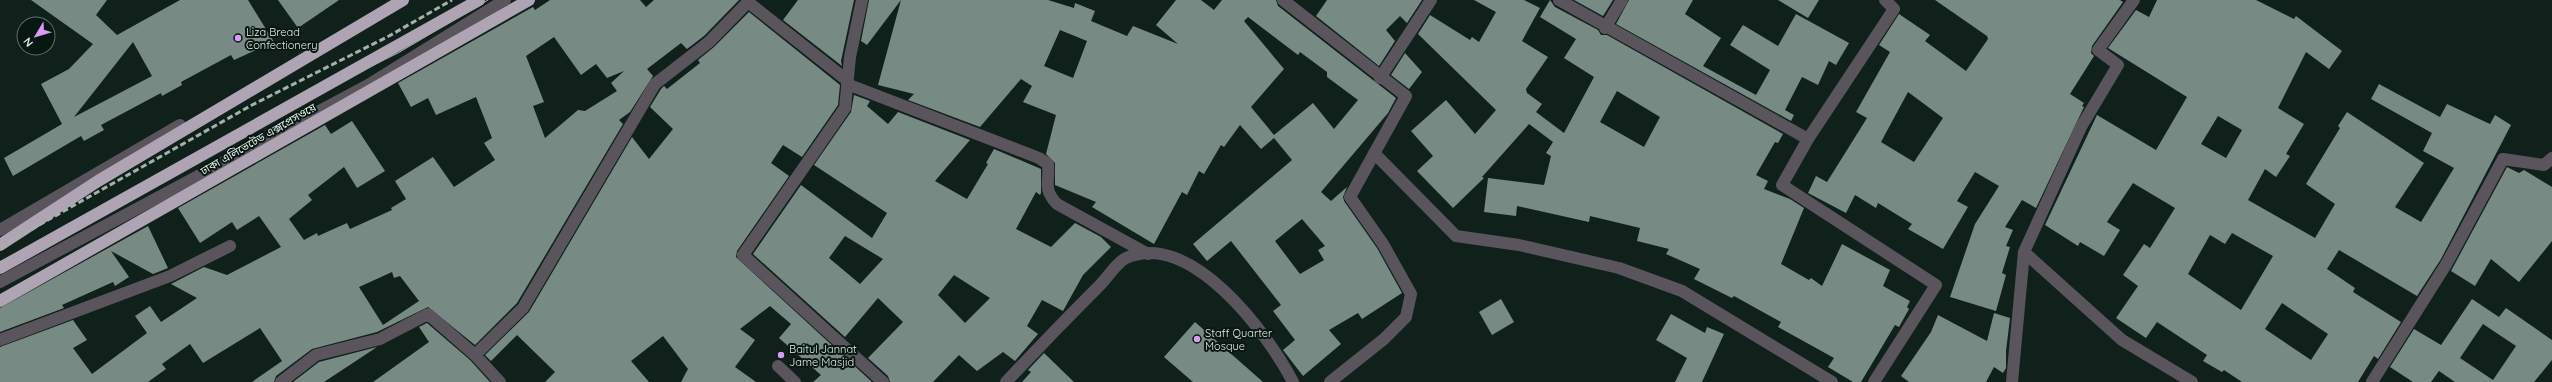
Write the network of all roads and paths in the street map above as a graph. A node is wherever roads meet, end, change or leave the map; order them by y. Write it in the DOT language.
graph roads {
  1 [pos="395,0"];
  2 [pos="403,0"];
  3 [pos="479,0"];
  4 [pos="506,0"];
  5 [pos="529,0"];
  6 [pos="862,0"];
  7 [pos="1283,0"];
  8 [pos="1431,0"];
  9 [pos="1559,0"];
  10 [pos="1622,0"];
  11 [pos="1885,0"];
  12 [pos="2134,0"];
  13 [pos="1605,28"];
  14 [pos="1380,78"];
  15 [pos="848,83"];
  16 [pos="1808,139"];
  17 [pos="1374,154"];
  18 [pos="2552,158"];
  19 [pos="0,230"];
  20 [pos="0,245"];
  21 [pos="230,246"];
  22 [pos="2024,252"];
  23 [pos="1148,254"];
  24 [pos="0,268"];
  25 [pos="0,282"];
  26 [pos="0,301"];
  27 [pos="0,340"];
  28 [pos="475,355"];
  29 [pos="778,366"];
  30 [pos="281,382"];
  31 [pos="500,382"];
  32 [pos="795,382"];
  33 [pos="883,382"];
  34 [pos="1006,382"];
  35 [pos="1293,382"];
  36 [pos="1330,382"];
  37 [pos="1832,382"];
  38 [pos="1874,382"];
  39 [pos="2012,382"];
  40 [pos="2192,382"];
  41 [pos="2372,382"];
  1 -- 19 [label="street"];
  2 -- 20 [label="highway"];
  3 -- 24 [label="highway, ঢাকা এলিভেটেড এক্সপ্রেসওয়ে, bridge"];
  4 -- 25 [label="street"];
  5 -- 26 [label="highway, ঢাকা এলিভেটেড এক্সপ্রেসওয়ে"];
  6 -- 15 [label="street"];
  7 -- 14 [label="street"];
  8 -- 14 [label="street"];
  9 -- 13 [label="street"];
  10 -- 13 [label="street"];
  11 -- 16 [label="street"];
  12 -- 22 [label="street"];
  13 -- 16 [label="street"];
  14 -- 17 [label="street"];
  15 -- 23 [label="street"];
  15 -- 28 [label="street"];
  15 -- 33 [label="street"];
  16 -- 38 [label="street"];
  17 -- 36 [label="street"];
  17 -- 37 [label="street"];
  18 -- 41 [label="street"];
  21 -- 27 [label="street"];
  22 -- 39 [label="street"];
  22 -- 40 [label="street"];
  23 -- 34 [label="street"];
  23 -- 35 [label="street"];
  28 -- 30 [label="street"];
  28 -- 31 [label="street"];
  29 -- 32 [label="street"];
}
